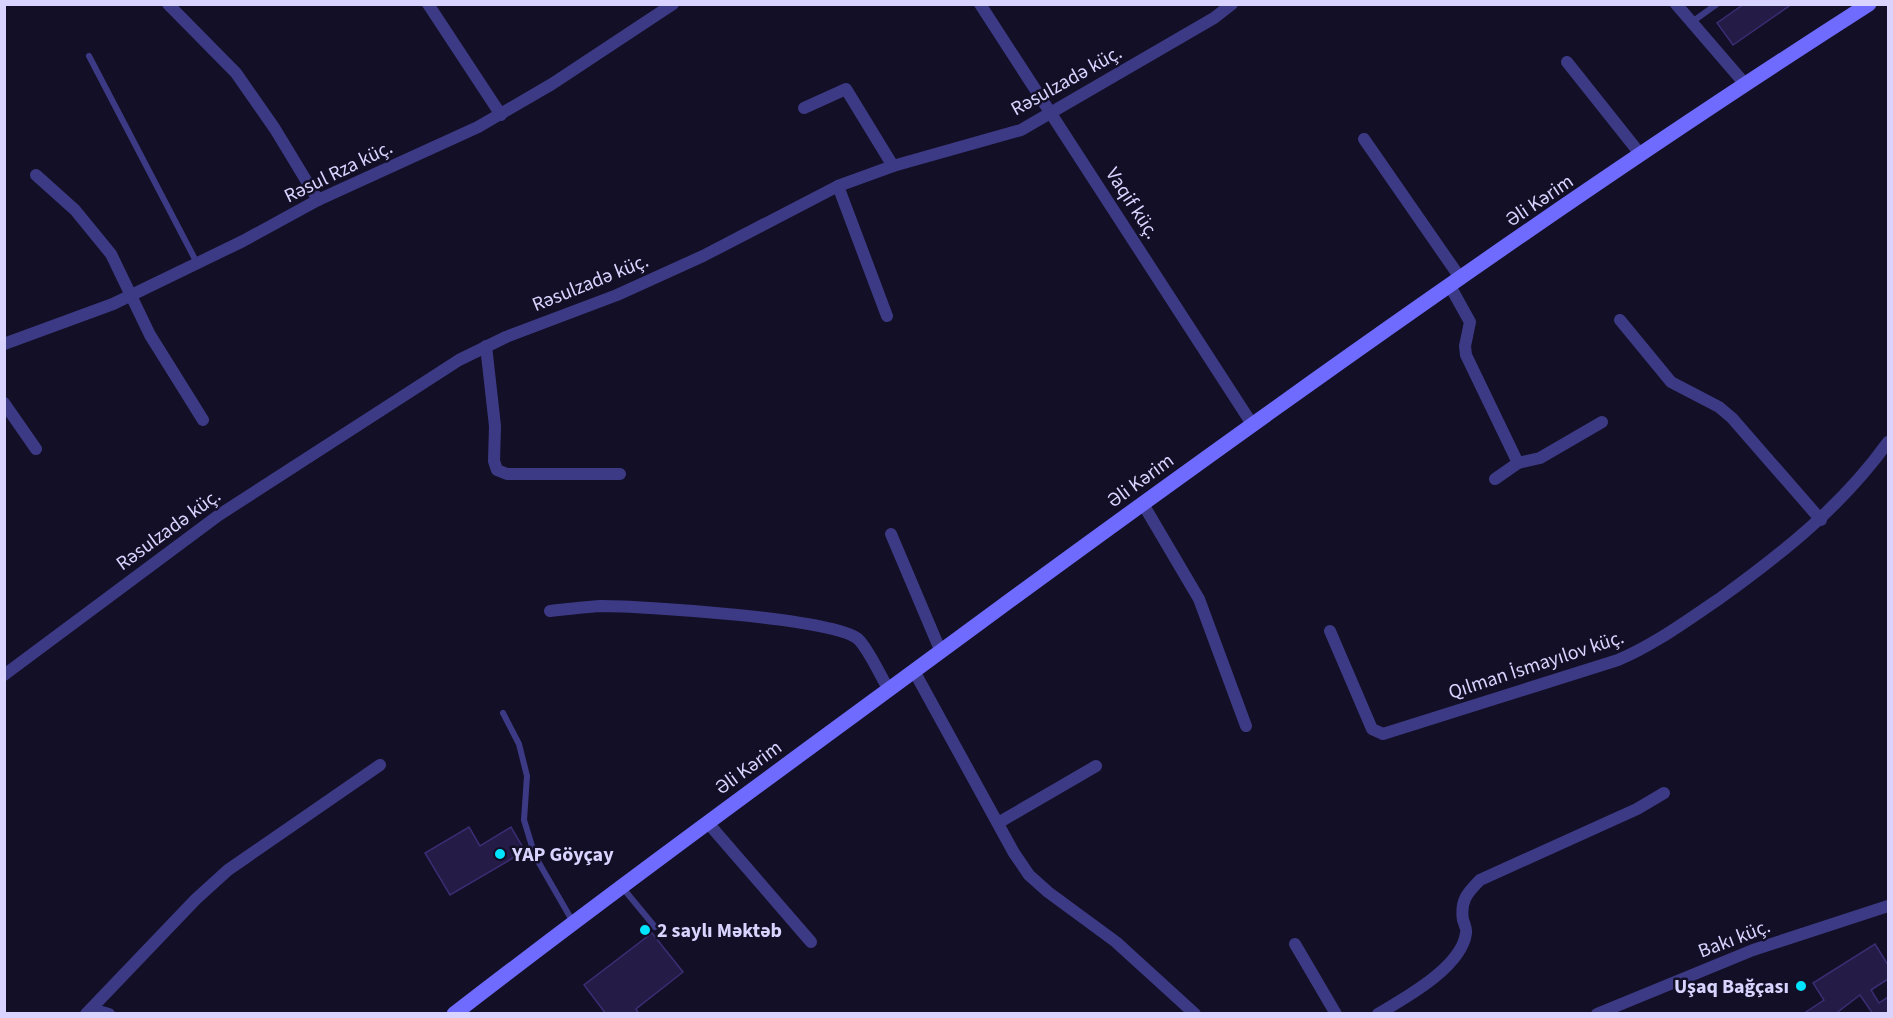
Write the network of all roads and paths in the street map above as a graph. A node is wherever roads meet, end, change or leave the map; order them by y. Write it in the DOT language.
graph roads {
  1 [pos="168,4"];
  2 [pos="428,4"];
  3 [pos="673,4"];
  4 [pos="980,4"];
  5 [pos="1232,4"];
  6 [pos="1676,4"];
  7 [pos="1717,4"];
  8 [pos="1869,4"];
  9 [pos="1692,23"];
  10 [pos="89,56"];
  11 [pos="1567,62"];
  12 [pos="1745,84"];
  13 [pos="804,108"];
  14 [pos="1052,112"];
  15 [pos="501,115"];
  16 [pos="1364,139"];
  17 [pos="1641,155"];
  18 [pos="893,166"];
  19 [pos="36,175"];
  20 [pos="838,186"];
  21 [pos="318,200"];
  22 [pos="198,263"];
  23 [pos="1456,282"];
  24 [pos="132,295"];
  25 [pos="887,316"];
  26 [pos="1620,320"];
  27 [pos="4,344"];
  28 [pos="486,346"];
  29 [pos="4,403"];
  30 [pos="203,420"];
  31 [pos="1602,422"];
  32 [pos="1252,424"];
  33 [pos="1888,442"];
  34 [pos="36,449"];
  35 [pos="1518,463"];
  36 [pos="620,474"];
  37 [pos="1495,479"];
  38 [pos="1143,504"];
  39 [pos="1821,520"];
  40 [pos="891,534"];
  41 [pos="550,611"];
  42 [pos="1330,631"];
  43 [pos="941,652"];
  44 [pos="914,671"];
  45 [pos="4,675"];
  46 [pos="889,690"];
  47 [pos="503,713"];
  48 [pos="1246,726"];
  49 [pos="380,765"];
  50 [pos="1096,766"];
  51 [pos="1664,793"];
  52 [pos="708,823"];
  53 [pos="998,823"];
  54 [pos="622,886"];
  55 [pos="1888,906"];
  56 [pos="573,922"];
  57 [pos="655,927"];
  58 [pos="811,942"];
  59 [pos="1295,944"];
  60 [pos="1622,1010"];
  61 [pos="88,1011"];
  62 [pos="109,1014"];
  63 [pos="454,1014"];
  64 [pos="1195,1014"];
  65 [pos="1336,1014"];
  66 [pos="1378,1014"];
  67 [pos="1597,1014"];
  1 -- 21 [label="street"];
  2 -- 15 [label="street"];
  3 -- 15 [label="street, Rəsul Rza küç."];
  4 -- 14 [label="street, Vaqif küç."];
  5 -- 14 [label="street, Rəsulzadə küç."];
  6 -- 9 [label="street"];
  7 -- 9 [label="lane"];
  8 -- 12 [label="main road, Əli Kərim"];
  9 -- 12 [label="street"];
  10 -- 22 [label="lane"];
  11 -- 17 [label="street"];
  12 -- 17 [label="main road, Əli Kərim"];
  13 -- 18 [label="street"];
  14 -- 18 [label="street, Rəsulzadə küç."];
  14 -- 32 [label="street, Vaqif küç."];
  15 -- 21 [label="street, Rəsul Rza küç."];
  16 -- 23 [label="street"];
  17 -- 23 [label="main road, Əli Kərim"];
  18 -- 20 [label="street, Rəsulzadə küç."];
  19 -- 24 [label="street"];
  20 -- 25 [label="street"];
  20 -- 28 [label="street, Rəsulzadə küç."];
  21 -- 22 [label="street, Rəsul Rza küç."];
  22 -- 24 [label="street, Rəsul Rza küç."];
  23 -- 32 [label="main road, Əli Kərim"];
  23 -- 35 [label="street"];
  24 -- 27 [label="street, Rəsul Rza küç."];
  24 -- 30 [label="street"];
  26 -- 39 [label="street"];
  28 -- 36 [label="street"];
  28 -- 45 [label="street, Rəsulzadə küç."];
  29 -- 34 [label="street"];
  31 -- 35 [label="street"];
  32 -- 38 [label="main road, Əli Kərim"];
  33 -- 39 [label="street, Qılman İsmayılov küç."];
  35 -- 37 [label="street"];
  38 -- 43 [label="main road, Əli Kərim"];
  38 -- 48 [label="street"];
  39 -- 42 [label="street, Qılman İsmayılov küç."];
  40 -- 43 [label="street"];
  41 -- 46 [label="street"];
  43 -- 44 [label="main road, Əli Kərim"];
  44 -- 46 [label="main road, Əli Kərim"];
  44 -- 53 [label="street"];
  46 -- 52 [label="main road, Əli Kərim"];
  47 -- 56 [label="lane"];
  49 -- 61 [label="street"];
  50 -- 53 [label="street"];
  51 -- 66 [label="street"];
  52 -- 54 [label="main road, Əli Kərim"];
  52 -- 58 [label="street"];
  53 -- 64 [label="street"];
  54 -- 56 [label="main road, Əli Kərim"];
  54 -- 57 [label="lane"];
  55 -- 60 [label="street, Bakı küç."];
  56 -- 63 [label="main road, Əli Kərim"];
  59 -- 65 [label="street"];
  60 -- 67 [label="street, Bakı küç."];
  61 -- 62 [label="street"];
}
